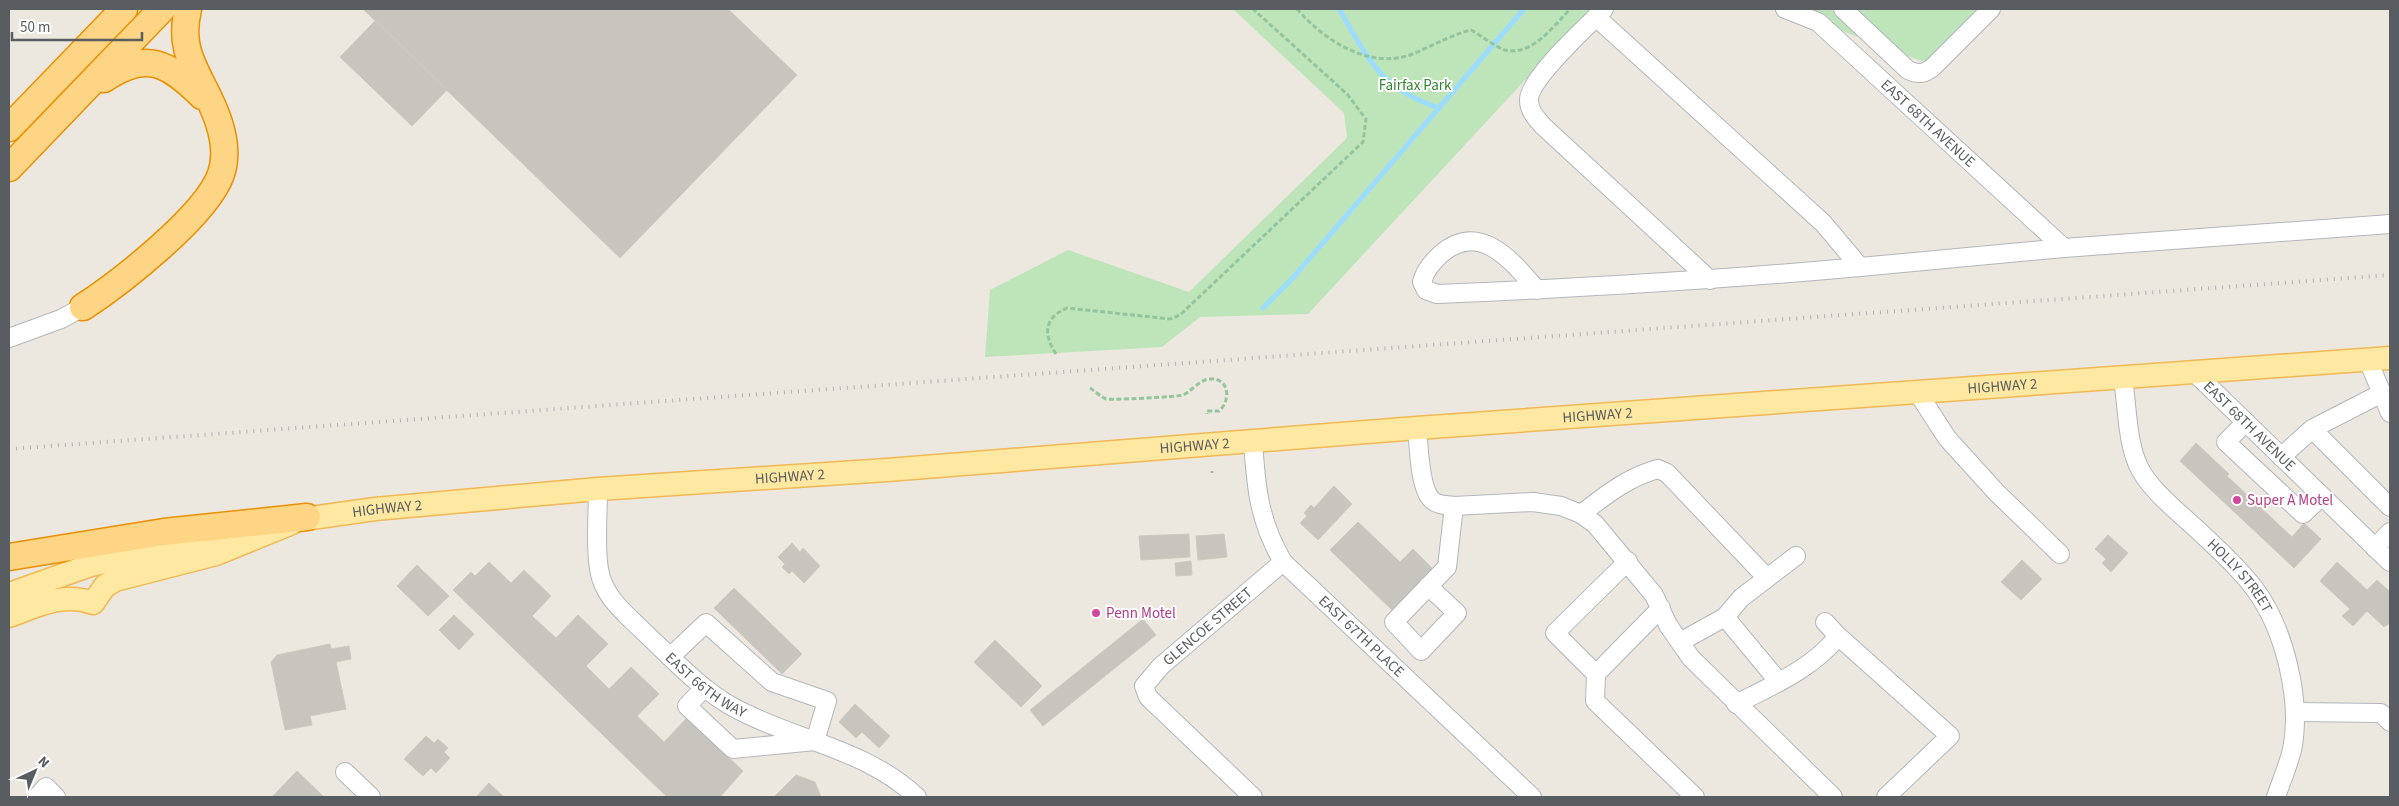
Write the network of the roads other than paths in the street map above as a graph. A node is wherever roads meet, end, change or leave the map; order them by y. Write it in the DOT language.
graph roads {
  1 [pos="124,9"];
  2 [pos="162,9"];
  3 [pos="188,9"];
  4 [pos="1785,9"];
  5 [pos="1843,9"];
  6 [pos="1992,9"];
  7 [pos="1600,13"];
  8 [pos="71,103"];
  9 [pos="212,106"];
  10 [pos="9,128"];
  11 [pos="9,168"];
  12 [pos="2390,224"];
  13 [pos="2064,248"];
  14 [pos="1860,267"];
  15 [pos="1710,280"];
  16 [pos="1538,290"];
  17 [pos="83,307"];
  18 [pos="9,338"];
  19 [pos="2379,359"];
  20 [pos="2195,373"];
  21 [pos="2124,379"];
  22 [pos="1918,393"];
  23 [pos="2382,393"];
  24 [pos="2390,413"];
  25 [pos="2246,422"];
  26 [pos="1417,428"];
  27 [pos="2312,429"];
  28 [pos="1253,441"];
  29 [pos="2281,457"];
  30 [pos="598,490"];
  31 [pos="2322,496"];
  32 [pos="1454,506"];
  33 [pos="2390,506"];
  34 [pos="1581,514"];
  35 [pos="307,517"];
  36 [pos="2390,532"];
  37 [pos="2375,548"];
  38 [pos="2060,554"];
  39 [pos="1796,556"];
  40 [pos="9,557"];
  41 [pos="1628,561"];
  42 [pos="1283,562"];
  43 [pos="2390,562"];
  44 [pos="1767,578"];
  45 [pos="1428,586"];
  46 [pos="9,594"];
  47 [pos="1661,608"];
  48 [pos="9,616"];
  49 [pos="1725,617"];
  50 [pos="1825,622"];
  51 [pos="1838,636"];
  52 [pos="1680,642"];
  53 [pos="670,657"];
  54 [pos="1596,674"];
  55 [pos="1779,682"];
  56 [pos="704,688"];
  57 [pos="1736,704"];
  58 [pos="2296,712"];
  59 [pos="2387,713"];
  60 [pos="815,741"];
  61 [pos="345,772"];
  62 [pos="37,797"];
  63 [pos="56,797"];
  64 [pos="371,797"];
  65 [pos="917,797"];
  66 [pos="1253,797"];
  67 [pos="1532,797"];
  68 [pos="1695,797"];
  69 [pos="1833,797"];
  70 [pos="1886,797"];
  71 [pos="2276,797"];
  1 -- 10 [label="highway"];
  2 -- 8 [label="highway"];
  3 -- 9 [label="highway"];
  4 -- 13 [label="street, EAST 68TH AVENUE"];
  5 -- 6 [label="street"];
  7 -- 14 [label="street"];
  7 -- 15 [label="street"];
  8 -- 9 [label="highway"];
  8 -- 11 [label="highway"];
  9 -- 17 [label="highway"];
  12 -- 13 [label="street"];
  13 -- 14 [label="street"];
  14 -- 15 [label="street"];
  15 -- 16 [label="street"];
  16 -- 16 [label="street"];
  17 -- 18 [label="street"];
  19 -- 20 [label="main road, HIGHWAY 2"];
  19 -- 23 [label="street"];
  20 -- 21 [label="main road, HIGHWAY 2"];
  20 -- 25 [label="street, EAST 68TH AVENUE"];
  21 -- 22 [label="main road, HIGHWAY 2"];
  21 -- 58 [label="street, HOLLY STREET"];
  22 -- 26 [label="main road, HIGHWAY 2"];
  22 -- 38 [label="street"];
  23 -- 24 [label="street"];
  23 -- 27 [label="street"];
  25 -- 29 [label="street, EAST 68TH AVENUE"];
  25 -- 31 [label="street"];
  26 -- 28 [label="main road, HIGHWAY 2"];
  26 -- 32 [label="street"];
  27 -- 29 [label="street"];
  27 -- 33 [label="street"];
  28 -- 30 [label="main road, HIGHWAY 2"];
  28 -- 42 [label="street, EAST 67TH PLACE"];
  29 -- 31 [label="street, EAST 68TH AVENUE"];
  30 -- 35 [label="main road, HIGHWAY 2"];
  30 -- 53 [label="street, EAST 66TH WAY"];
  31 -- 37 [label="street, EAST 68TH AVENUE"];
  32 -- 34 [label="street"];
  32 -- 45 [label="street"];
  34 -- 41 [label="street"];
  34 -- 44 [label="street"];
  35 -- 40 [label="highway"];
  35 -- 46 [label="main road, HIGHWAY 2"];
  35 -- 48 [label="main road"];
  36 -- 37 [label="street"];
  37 -- 43 [label="street, EAST 68TH AVENUE"];
  39 -- 44 [label="street"];
  41 -- 47 [label="street"];
  41 -- 54 [label="street"];
  42 -- 66 [label="street, GLENCOE STREET"];
  42 -- 67 [label="street, EAST 67TH PLACE"];
  44 -- 49 [label="street"];
  47 -- 52 [label="street"];
  47 -- 54 [label="street"];
  49 -- 52 [label="street"];
  49 -- 55 [label="street"];
  50 -- 51 [label="street"];
  51 -- 55 [label="street"];
  51 -- 70 [label="street"];
  52 -- 57 [label="street"];
  53 -- 56 [label="street, EAST 66TH WAY"];
  53 -- 60 [label="street"];
  54 -- 68 [label="street"];
  55 -- 57 [label="street"];
  56 -- 60 [label="street, EAST 66TH WAY"];
  56 -- 60 [label="street"];
  57 -- 69 [label="street"];
  58 -- 59 [label="street"];
  58 -- 71 [label="street, HOLLY STREET"];
  60 -- 65 [label="street, EAST 66TH WAY"];
  61 -- 64 [label="street"];
  62 -- 63 [label="street"];
}
